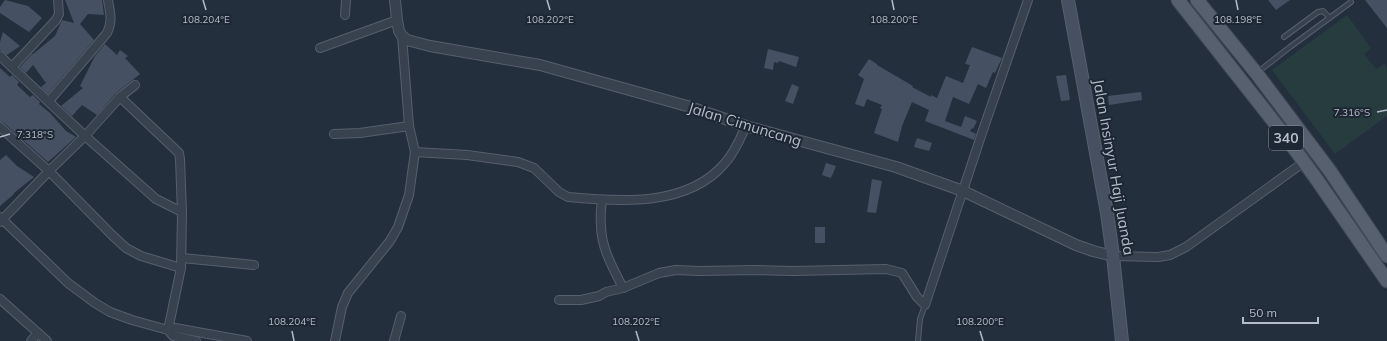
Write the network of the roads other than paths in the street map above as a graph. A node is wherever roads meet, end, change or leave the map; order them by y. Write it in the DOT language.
graph roads {
  1 [pos="58,0"];
  2 [pos="108,0"];
  3 [pos="346,0"];
  4 [pos="395,0"];
  5 [pos="1028,0"];
  6 [pos="1068,0"];
  7 [pos="1178,0"];
  8 [pos="1199,1"];
  9 [pos="1351,2"];
  10 [pos="345,15"];
  11 [pos="1330,18"];
  12 [pos="396,20"];
  13 [pos="402,36"];
  14 [pos="1284,38"];
  15 [pos="320,48"];
  16 [pos="0,56"];
  17 [pos="12,67"];
  18 [pos="1256,74"];
  19 [pos="1245,83"];
  20 [pos="135,85"];
  21 [pos="120,97"];
  22 [pos="49,101"];
  23 [pos="409,126"];
  24 [pos="746,126"];
  25 [pos="0,127"];
  26 [pos="334,134"];
  27 [pos="85,136"];
  28 [pos="415,152"];
  29 [pos="1304,162"];
  30 [pos="48,171"];
  31 [pos="963,191"];
  32 [pos="602,200"];
  33 [pos="182,212"];
  34 [pos="1,219"];
  35 [pos="1113,256"];
  36 [pos="1387,256"];
  37 [pos="182,258"];
  38 [pos="254,265"];
  39 [pos="181,268"];
  40 [pos="1385,274"];
  41 [pos="623,288"];
  42 [pos="0,299"];
  43 [pos="559,300"];
  44 [pos="925,305"];
  45 [pos="401,316"];
  46 [pos="168,330"];
  47 [pos="38,333"];
  48 [pos="226,339"];
  49 [pos="31,341"];
  50 [pos="46,341"];
  51 [pos="196,341"];
  52 [pos="247,341"];
  53 [pos="334,341"];
  54 [pos="394,341"];
  55 [pos="918,341"];
  56 [pos="1122,341"];
  1 -- 17 [label="street"];
  2 -- 22 [label="street"];
  3 -- 10 [label="street"];
  4 -- 12 [label="street"];
  5 -- 31 [label="street"];
  6 -- 35 [label="main road, Jalan Insinyur Haji Juanda"];
  7 -- 19 [label="main road, 340"];
  8 -- 18 [label="main road, 340"];
  9 -- 11 [label="lane"];
  11 -- 14 [label="lane"];
  11 -- 18 [label="lane"];
  12 -- 13 [label="street"];
  12 -- 15 [label="street"];
  13 -- 23 [label="street"];
  13 -- 24 [label="street, Jalan Cimuncang"];
  16 -- 17 [label="street"];
  17 -- 22 [label="street"];
  18 -- 19 [label="main road"];
  18 -- 36 [label="main road, 340"];
  19 -- 29 [label="main road, 340"];
  20 -- 21 [label="street"];
  21 -- 27 [label="street"];
  21 -- 33 [label="street"];
  22 -- 27 [label="street"];
  23 -- 26 [label="street"];
  23 -- 28 [label="street"];
  24 -- 31 [label="street, Jalan Cimuncang"];
  24 -- 32 [label="street"];
  25 -- 30 [label="street"];
  27 -- 30 [label="street"];
  27 -- 33 [label="street"];
  28 -- 32 [label="street"];
  28 -- 53 [label="street"];
  29 -- 35 [label="street"];
  29 -- 40 [label="main road, 340"];
  30 -- 34 [label="street"];
  30 -- 39 [label="street"];
  31 -- 35 [label="street, Jalan Cimuncang"];
  31 -- 44 [label="street"];
  32 -- 41 [label="street"];
  33 -- 37 [label="street"];
  34 -- 46 [label="street"];
  35 -- 56 [label="main road, Jalan Insinyur Haji Juanda"];
  37 -- 38 [label="street"];
  37 -- 39 [label="street"];
  39 -- 46 [label="street"];
  41 -- 43 [label="street"];
  41 -- 44 [label="street"];
  42 -- 47 [label="street"];
  44 -- 55 [label="lane"];
  45 -- 54 [label="street"];
  46 -- 48 [label="street"];
  46 -- 51 [label="street"];
  47 -- 49 [label="street"];
  47 -- 50 [label="street"];
  48 -- 52 [label="street"];
}
